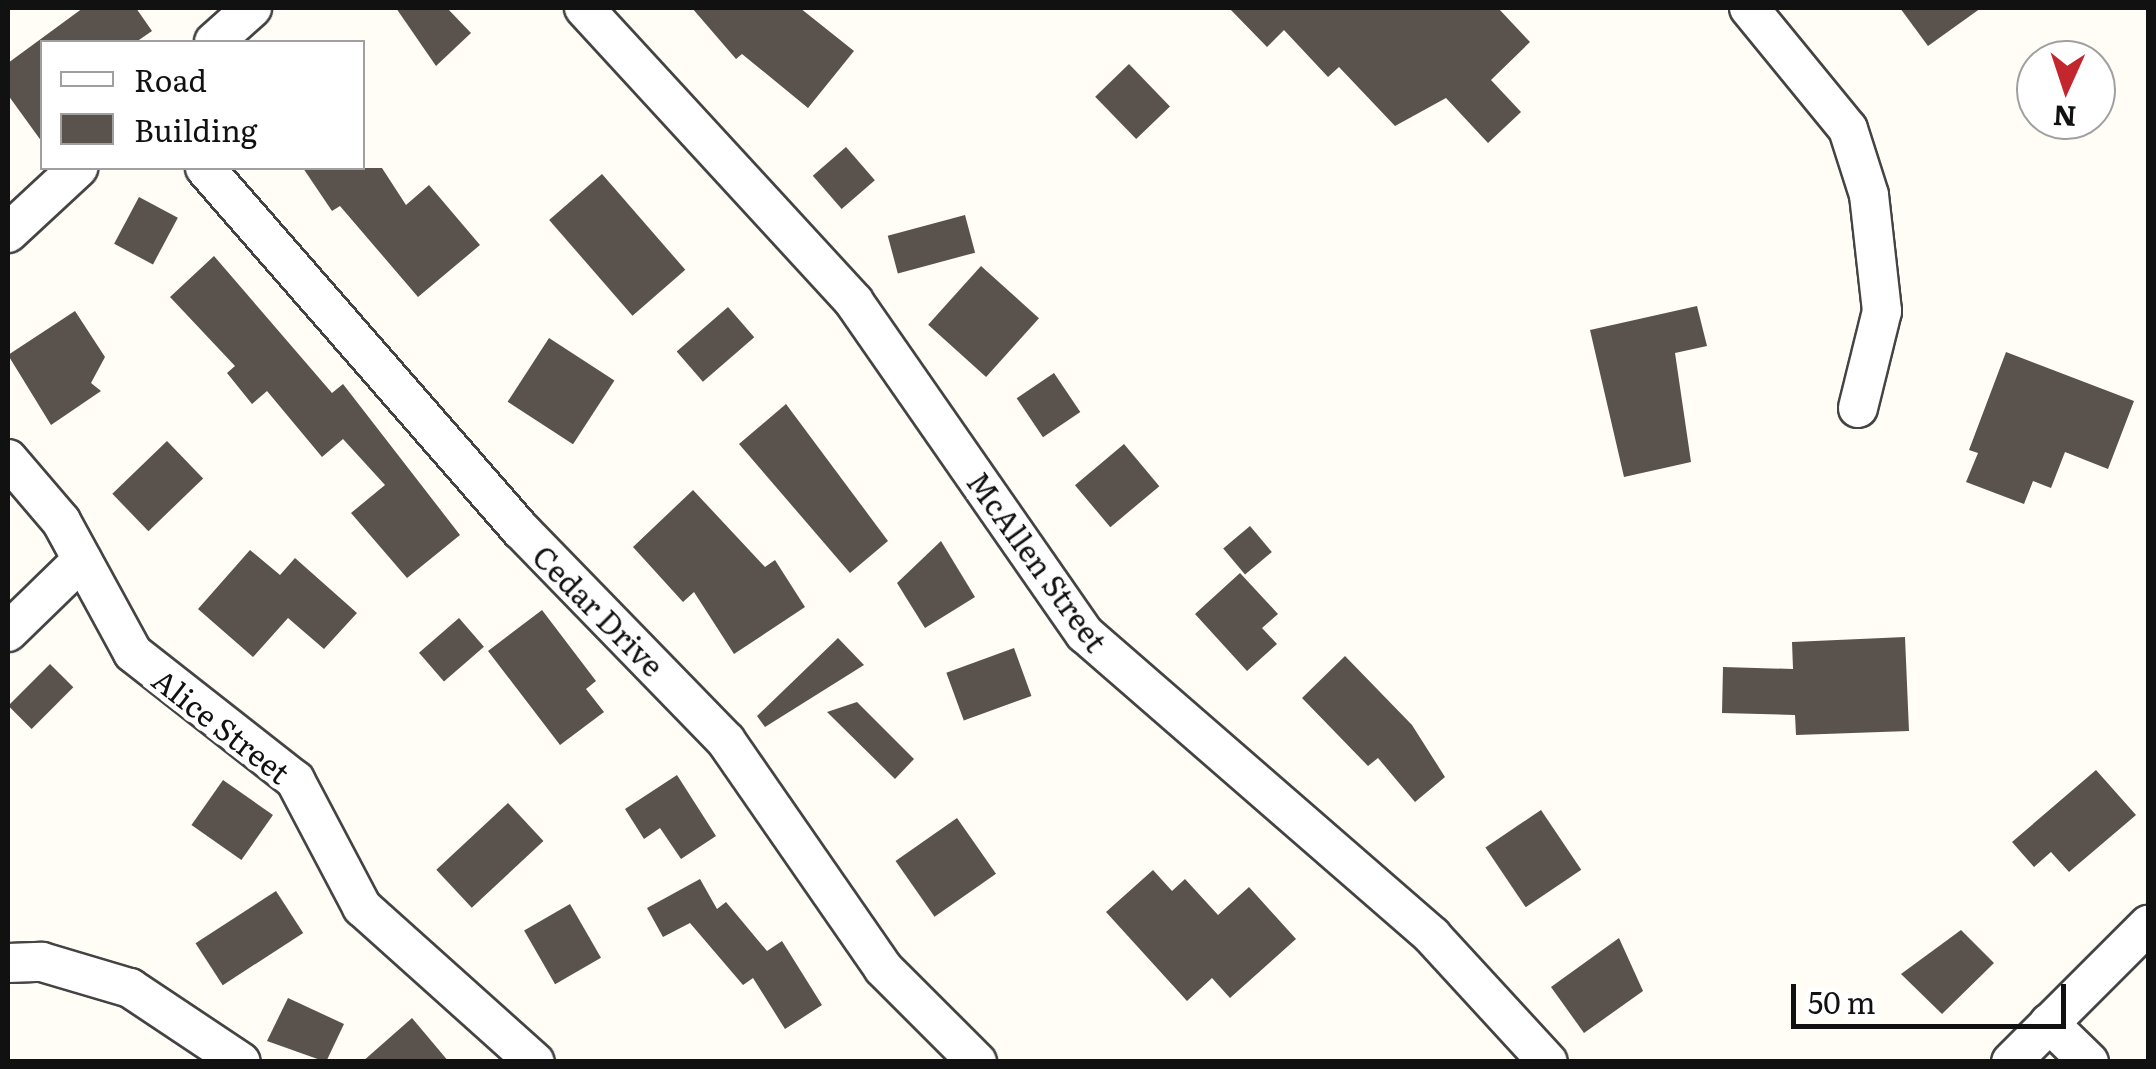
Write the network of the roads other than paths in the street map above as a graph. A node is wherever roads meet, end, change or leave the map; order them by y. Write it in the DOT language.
graph roads {
  1 [pos="252,8"];
  2 [pos="584,8"];
  3 [pos="1749,8"];
  4 [pos="216,40"];
  5 [pos="76,170"];
  6 [pos="207,170"];
  7 [pos="8,233"];
  8 [pos="1858,408"];
  9 [pos="8,459"];
  10 [pos="82,560"];
  11 [pos="8,632"];
  12 [pos="2148,925"];
  13 [pos="8,963"];
  14 [pos="2049,1023"];
  15 [pos="242,1062"];
  16 [pos="534,1062"];
  17 [pos="977,1062"];
  18 [pos="1548,1062"];
  19 [pos="2011,1062"];
  20 [pos="2089,1062"];
  1 -- 4 [label="street"];
  2 -- 18 [label="street, McAllen Street"];
  3 -- 8 [label="street"];
  5 -- 7 [label="street"];
  6 -- 17 [label="street, Cedar Drive"];
  9 -- 10 [label="street, Alice Street"];
  10 -- 11 [label="street"];
  10 -- 16 [label="street, Alice Street"];
  12 -- 14 [label="street"];
  13 -- 15 [label="street"];
  14 -- 19 [label="street"];
  14 -- 20 [label="street"];
}
